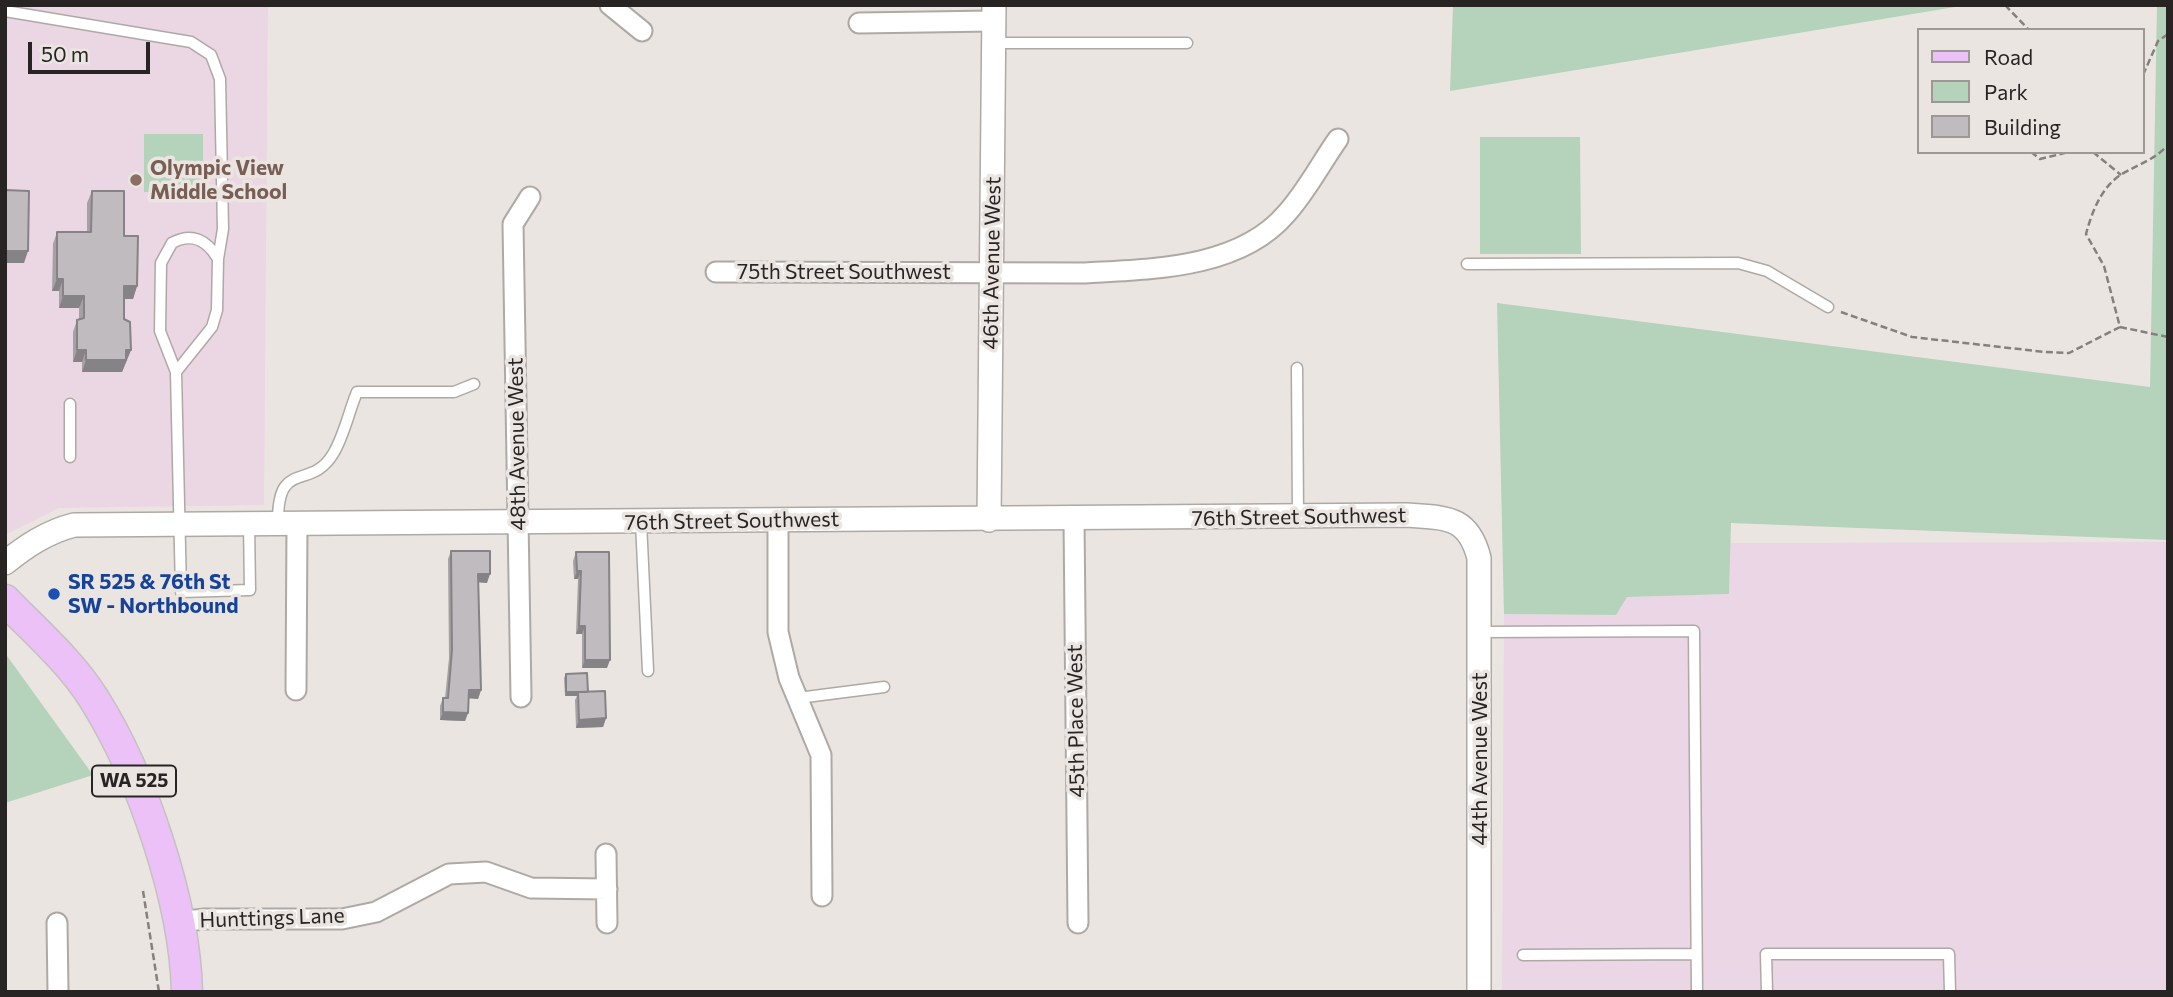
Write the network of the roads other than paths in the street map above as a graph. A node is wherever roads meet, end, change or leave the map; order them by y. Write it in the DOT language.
graph roads {
  1 [pos="610,5"];
  2 [pos="5,11"];
  3 [pos="859,23"];
  4 [pos="994,23"];
  5 [pos="642,31"];
  6 [pos="1187,43"];
  7 [pos="1338,139"];
  8 [pos="530,197"];
  9 [pos="218,259"];
  10 [pos="1467,264"];
  11 [pos="716,272"];
  12 [pos="993,273"];
  13 [pos="1828,307"];
  14 [pos="1297,369"];
  15 [pos="176,372"];
  16 [pos="474,384"];
  17 [pos="71,404"];
  18 [pos="70,457"];
  19 [pos="1298,517"];
  20 [pos="1074,519"];
  21 [pos="778,520"];
  22 [pos="989,520"];
  23 [pos="641,522"];
  24 [pos="178,524"];
  25 [pos="249,524"];
  26 [pos="519,524"];
  27 [pos="287,525"];
  28 [pos="1467,529"];
  29 [pos="5,564"];
  30 [pos="5,600"];
  31 [pos="1481,632"];
  32 [pos="648,671"];
  33 [pos="884,687"];
  34 [pos="296,690"];
  35 [pos="521,697"];
  36 [pos="798,698"];
  37 [pos="606,854"];
  38 [pos="607,889"];
  39 [pos="822,895"];
  40 [pos="177,922"];
  41 [pos="57,923"];
  42 [pos="607,923"];
  43 [pos="1078,923"];
  44 [pos="1696,954"];
  45 [pos="1523,955"];
  46 [pos="58,992"];
  47 [pos="187,992"];
  48 [pos="1479,992"];
  49 [pos="1697,992"];
  50 [pos="1767,992"];
  51 [pos="1950,992"];
  1 -- 5 [label="street"];
  2 -- 9 [label="lane"];
  3 -- 4 [label="street"];
  4 -- 6 [label="lane"];
  4 -- 12 [label="street, 46th Avenue West"];
  7 -- 12 [label="street, 75th Street Southwest"];
  8 -- 26 [label="street, 48th Avenue West"];
  9 -- 15 [label="lane"];
  9 -- 15 [label="lane"];
  10 -- 13 [label="lane"];
  11 -- 12 [label="street, 75th Street Southwest"];
  12 -- 22 [label="street, 46th Avenue West"];
  14 -- 19 [label="lane"];
  15 -- 24 [label="lane"];
  16 -- 27 [label="lane"];
  17 -- 18 [label="lane"];
  19 -- 20 [label="street, 76th Street Southwest"];
  19 -- 28 [label="street, 76th Street Southwest"];
  20 -- 22 [label="street, 76th Street Southwest"];
  20 -- 43 [label="street, 45th Place West"];
  21 -- 22 [label="street, 76th Street Southwest"];
  21 -- 23 [label="street, 76th Street Southwest"];
  21 -- 36 [label="street"];
  23 -- 26 [label="street, 76th Street Southwest"];
  23 -- 32 [label="lane"];
  24 -- 25 [label="street, 76th Street Southwest"];
  24 -- 25 [label="lane"];
  24 -- 29 [label="street, 76th Street Southwest"];
  25 -- 27 [label="street, 76th Street Southwest"];
  26 -- 27 [label="street, 76th Street Southwest"];
  26 -- 35 [label="street, 48th Avenue West"];
  27 -- 34 [label="street"];
  28 -- 31 [label="street, 44th Avenue West"];
  30 -- 40 [label="main road, WA 525"];
  31 -- 44 [label="lane"];
  31 -- 48 [label="street, 44th Avenue West"];
  33 -- 36 [label="lane"];
  36 -- 39 [label="street"];
  37 -- 38 [label="street"];
  38 -- 40 [label="street, Hunttings Lane"];
  38 -- 42 [label="street"];
  40 -- 47 [label="main road, WA 525"];
  41 -- 46 [label="street"];
  44 -- 45 [label="lane"];
  44 -- 49 [label="lane"];
  50 -- 51 [label="lane"];
}
